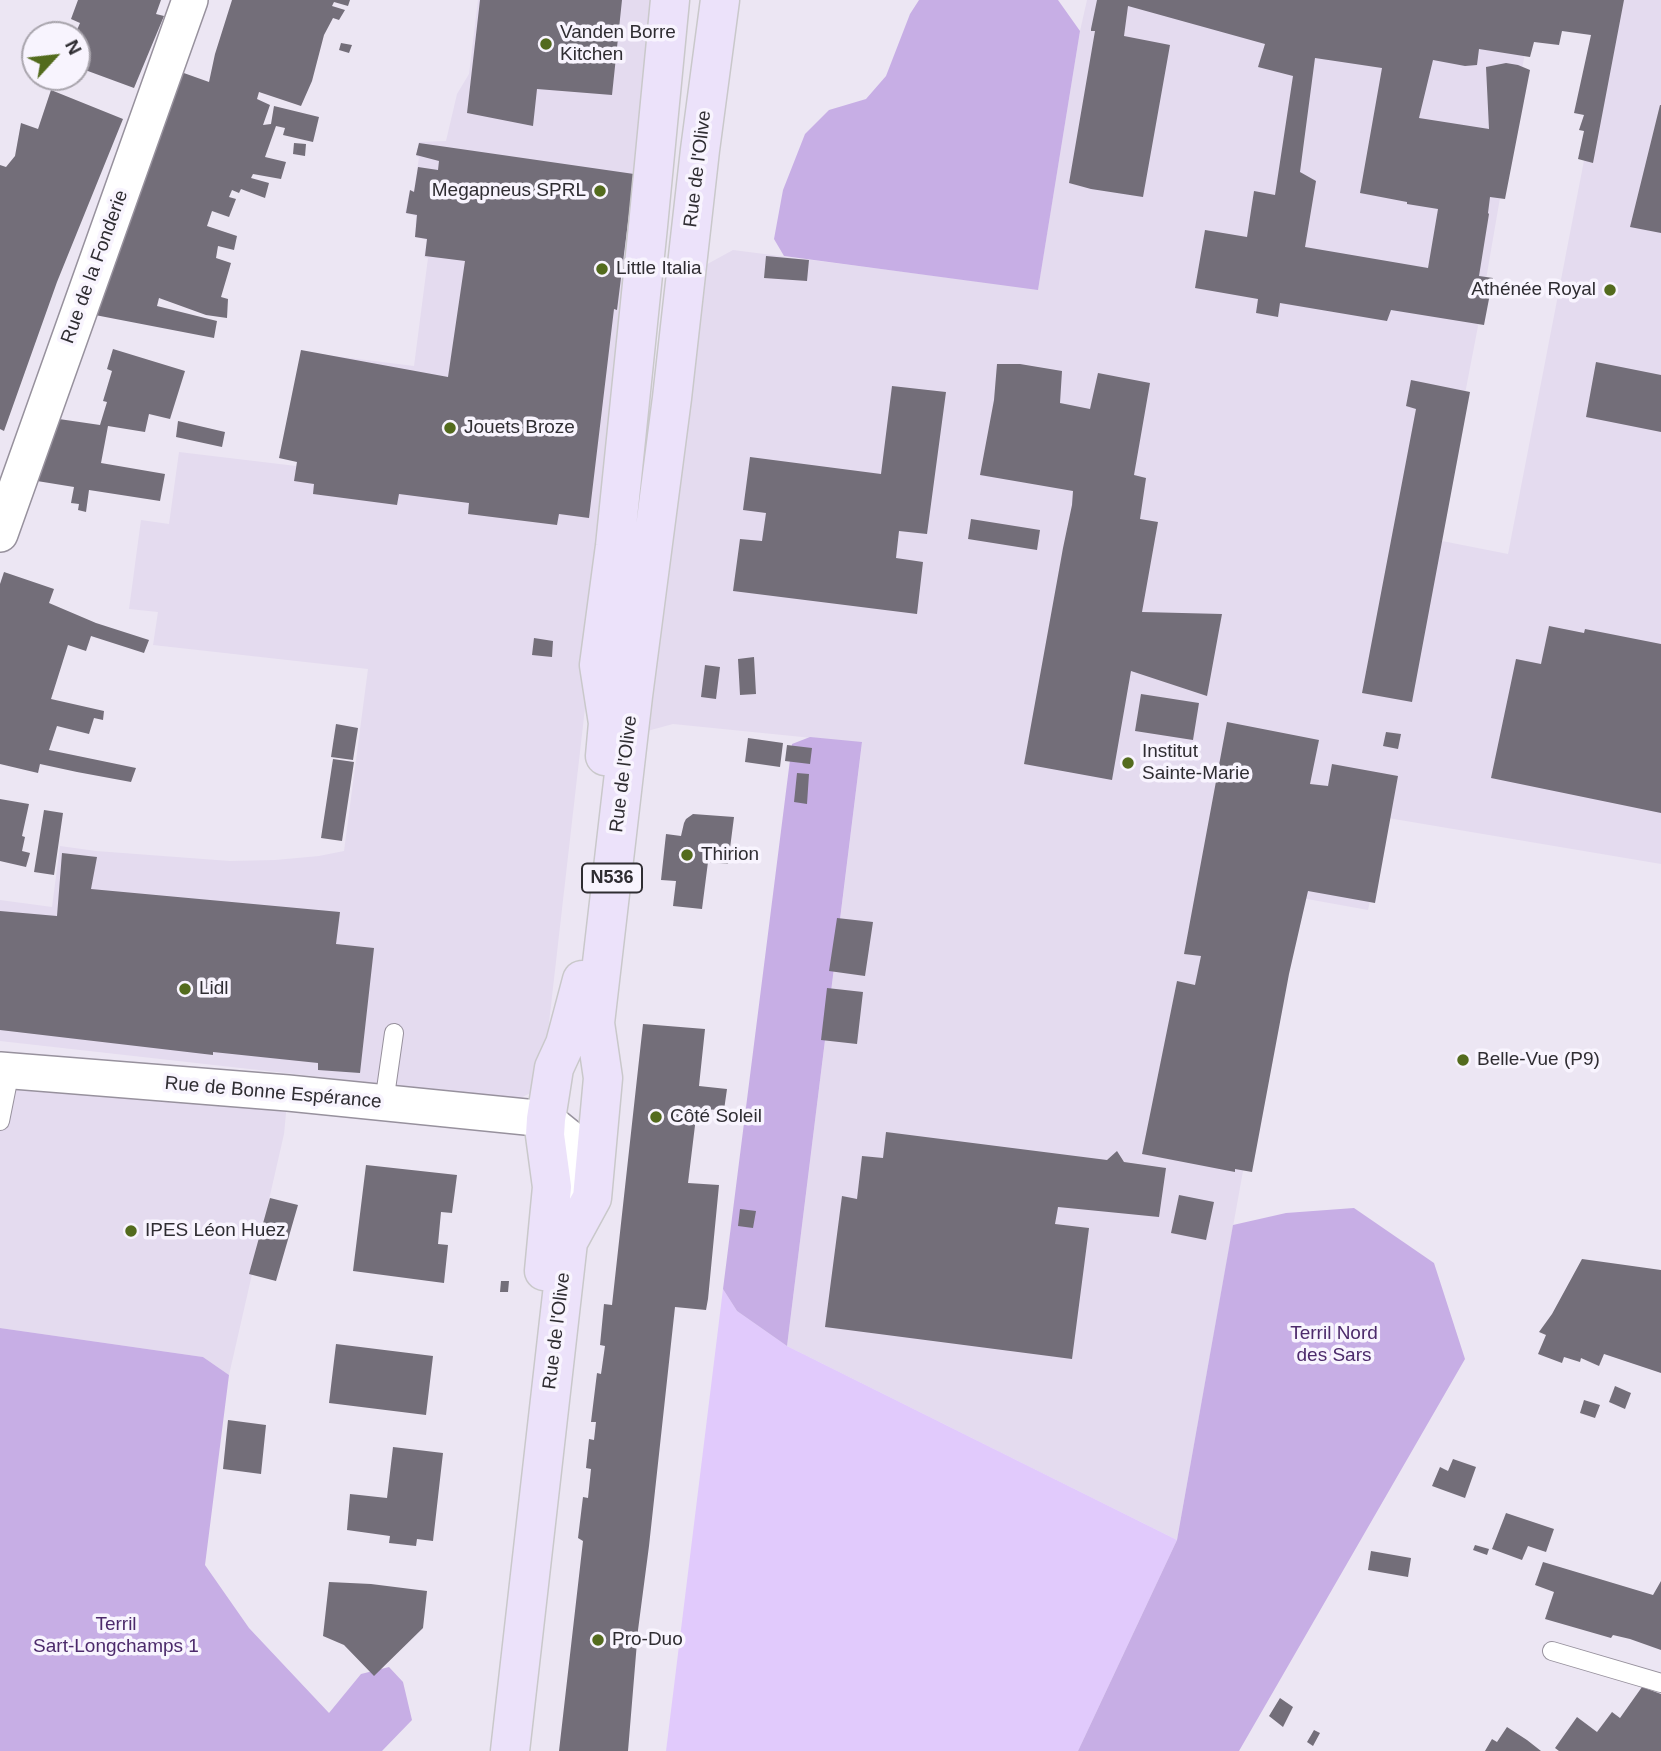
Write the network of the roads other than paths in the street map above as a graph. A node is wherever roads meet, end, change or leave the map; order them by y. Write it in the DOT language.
graph roads {
  1 [pos="190,0"];
  2 [pos="670,0"];
  3 [pos="720,0"];
  4 [pos="0,534"];
  5 [pos="618,676"];
  6 [pos="627,748"];
  7 [pos="394,1033"];
  8 [pos="5,1070"];
  9 [pos="384,1103"];
  10 [pos="546,1119"];
  11 [pos="0,1121"];
  12 [pos="570,1237"];
  13 [pos="1552,1651"];
  14 [pos="1661,1683"];
  15 [pos="490,1751"];
  16 [pos="510,1751"];
  1 -- 4 [label="street, Rue de la Fonderie"];
  2 -- 10 [label="main road, Rue de l'Olive / N536"];
  3 -- 6 [label="main road, Rue de l'Olive / N536"];
  5 -- 6 [label="lane"];
  6 -- 12 [label="main road, Rue de l'Olive / N536"];
  7 -- 9 [label="lane"];
  8 -- 9 [label="street, Rue de Bonne Espérance"];
  8 -- 11 [label="lane"];
  9 -- 10 [label="street, Rue de Bonne Espérance"];
  10 -- 12 [label="street"];
  10 -- 15 [label="main road, Rue de l'Olive / N536"];
  12 -- 16 [label="main road, Rue de l'Olive / N536"];
  13 -- 14 [label="lane"];
}
